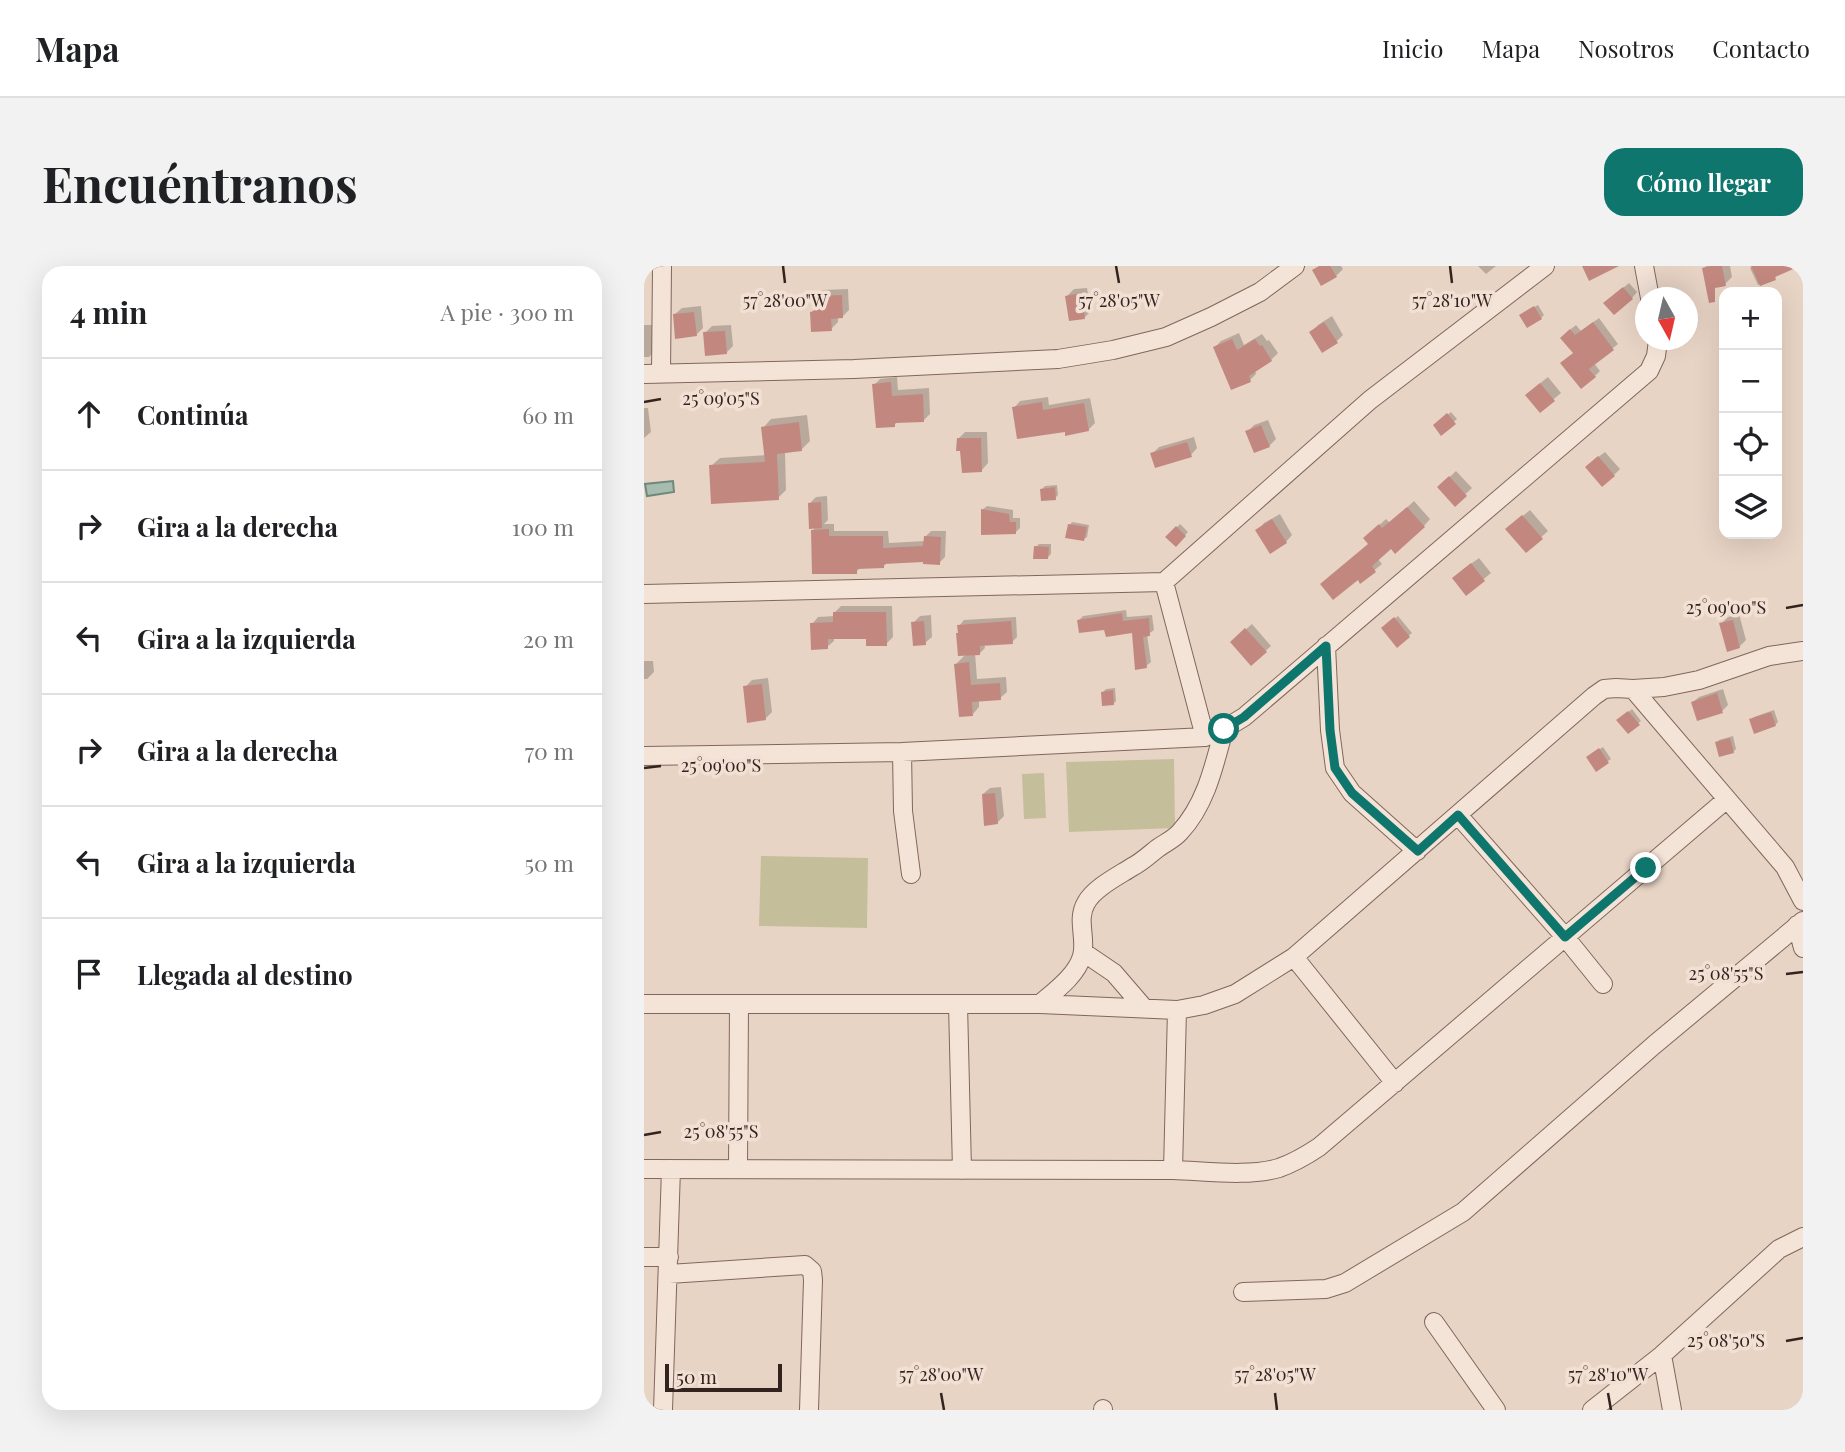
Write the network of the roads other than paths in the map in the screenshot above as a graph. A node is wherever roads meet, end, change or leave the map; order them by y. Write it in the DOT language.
graph roads {
  1 [pos="662,266"];
  2 [pos="1295,266"];
  3 [pos="1545,266"];
  4 [pos="1644,266"];
  5 [pos="1648,287"];
  6 [pos="1657,350"];
  7 [pos="652,374"];
  8 [pos="1164,582"];
  9 [pos="644,594"];
  10 [pos="1326,646"];
  11 [pos="1803,650"];
  12 [pos="1633,689"];
  13 [pos="1224,729"];
  14 [pos="1205,737"];
  15 [pos="902,752"];
  16 [pos="644,756"];
  17 [pos="1727,799"];
  18 [pos="1458,815"];
  19 [pos="1418,851"];
  20 [pos="911,874"];
  21 [pos="1803,901"];
  22 [pos="1800,923"];
  23 [pos="1565,937"];
  24 [pos="1803,948"];
  25 [pos="1083,952"];
  26 [pos="1294,957"];
  27 [pos="1603,984"];
  28 [pos="644,1003"];
  29 [pos="738,1004"];
  30 [pos="958,1004"];
  31 [pos="1040,1004"];
  32 [pos="1145,1009"];
  33 [pos="1177,1010"];
  34 [pos="1395,1083"];
  35 [pos="644,1169"];
  36 [pos="671,1169"];
  37 [pos="738,1169"];
  38 [pos="962,1170"];
  39 [pos="1173,1170"];
  40 [pos="1803,1237"];
  41 [pos="644,1257"];
  42 [pos="669,1265"];
  43 [pos="1243,1292"];
  44 [pos="1434,1322"];
  45 [pos="1662,1354"];
  46 [pos="663,1410"];
  47 [pos="809,1410"];
  48 [pos="1496,1410"];
  49 [pos="1592,1410"];
  50 [pos="1672,1410"];
  1 -- 7 [label="street"];
  2 -- 7 [label="street"];
  3 -- 8 [label="street"];
  4 -- 5 [label="street"];
  6 -- 10 [label="street"];
  8 -- 9 [label="street"];
  8 -- 14 [label="street"];
  10 -- 13 [label="street"];
  10 -- 19 [label="street"];
  11 -- 12 [label="street"];
  12 -- 17 [label="street"];
  12 -- 18 [label="street"];
  13 -- 14 [label="street"];
  13 -- 25 [label="street"];
  14 -- 15 [label="street"];
  15 -- 16 [label="street"];
  15 -- 20 [label="street"];
  17 -- 21 [label="street"];
  17 -- 23 [label="street"];
  18 -- 19 [label="street"];
  18 -- 23 [label="street"];
  19 -- 26 [label="street"];
  22 -- 24 [label="street"];
  22 -- 43 [label="street"];
  23 -- 27 [label="street"];
  23 -- 34 [label="street"];
  25 -- 31 [label="street"];
  25 -- 32 [label="street"];
  26 -- 33 [label="street"];
  26 -- 34 [label="street"];
  28 -- 29 [label="street"];
  29 -- 30 [label="street"];
  29 -- 37 [label="street"];
  30 -- 31 [label="street"];
  30 -- 38 [label="street"];
  31 -- 32 [label="street"];
  32 -- 33 [label="street"];
  33 -- 39 [label="street"];
  34 -- 39 [label="street"];
  35 -- 36 [label="street"];
  36 -- 37 [label="street"];
  36 -- 42 [label="street"];
  37 -- 38 [label="street"];
  38 -- 39 [label="street"];
  40 -- 45 [label="street"];
  41 -- 42 [label="street"];
  42 -- 46 [label="street"];
  42 -- 47 [label="street"];
  44 -- 48 [label="street"];
  45 -- 49 [label="street"];
  45 -- 50 [label="street"];
}
